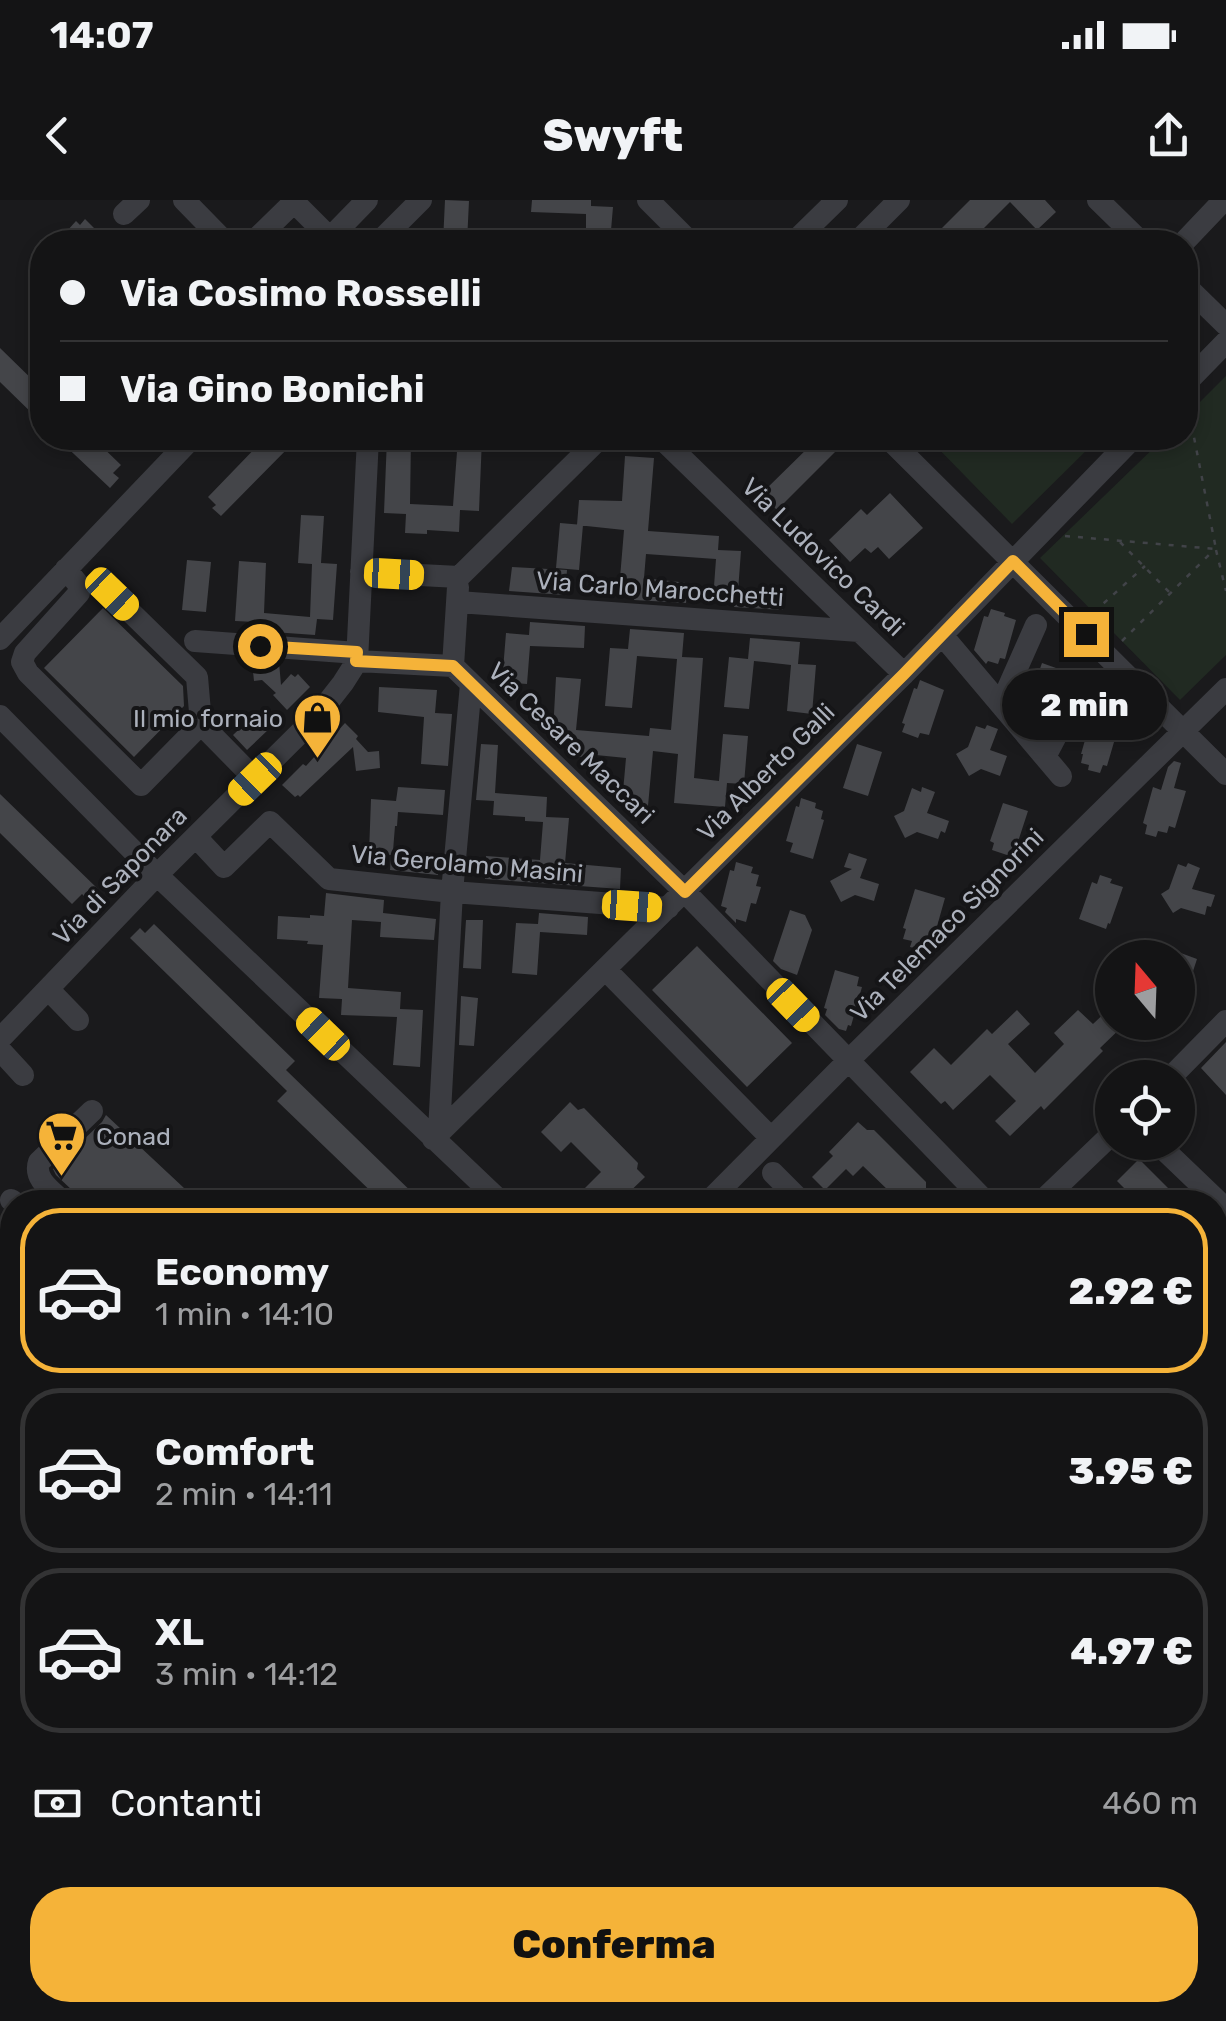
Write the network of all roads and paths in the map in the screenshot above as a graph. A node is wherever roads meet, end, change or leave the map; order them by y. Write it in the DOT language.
graph roads {
  1 [pos="184,200"];
  2 [pos="368,200"];
  3 [pos="421,200"];
  4 [pos="648,200"];
  5 [pos="837,200"];
  6 [pos="899,200"];
  7 [pos="1098,200"];
  8 [pos="1224,200"];
  9 [pos="293,201"];
  10 [pos="213,230"];
  11 [pos="265,230"];
  12 [pos="322,230"];
  13 [pos="341,230"];
  14 [pos="391,230"];
  15 [pos="678,230"];
  16 [pos="806,230"];
  17 [pos="870,230"];
  18 [pos="1129,230"];
  19 [pos="1195,230"];
  20 [pos="1198,298"];
  21 [pos="1226,325"];
  22 [pos="1226,342"];
  23 [pos="1198,371"];
  24 [pos="180,450"];
  25 [pos="367,450"];
  26 [pos="588,450"];
  27 [pos="674,450"];
  28 [pos="900,450"];
  29 [pos="1121,450"];
  30 [pos="1196,450"];
  31 [pos="1058,536"];
  32 [pos="1118,541"];
  33 [pos="1216,549"];
  34 [pos="1013,561"];
  35 [pos="1145,566"];
  36 [pos="66,569"];
  37 [pos="361,572"];
  38 [pos="459,577"];
  39 [pos="1226,591"];
  40 [pos="1170,592"];
  41 [pos="112,594"];
  42 [pos="458,602"];
  43 [pos="1094,612"];
  44 [pos="1036,625"];
  45 [pos="859,631"];
  46 [pos="942,635"];
  47 [pos="0,639"];
  48 [pos="195,641"];
  49 [pos="1122,641"];
  50 [pos="357,657"];
  51 [pos="453,666"];
  52 [pos="904,674"];
  53 [pos="1086,679"];
  54 [pos="470,684"];
  55 [pos="1226,689"];
  56 [pos="1001,704"];
  57 [pos="0,716"];
  58 [pos="201,724"];
  59 [pos="1184,731"];
  60 [pos="1045,756"];
  61 [pos="1226,774"];
  62 [pos="1061,776"];
  63 [pos="255,779"];
  64 [pos="196,837"];
  65 [pos="157,875"];
  66 [pos="452,892"];
  67 [pos="676,900"];
  68 [pos="605,969"];
  69 [pos="48,989"];
  70 [pos="78,1020"];
  71 [pos="1226,1021"];
  72 [pos="0,1039"];
  73 [pos="0,1050"];
  74 [pos="1188,1060"];
  75 [pos="847,1062"];
  76 [pos="23,1075"];
  77 [pos="92,1111"];
  78 [pos="436,1135"];
  79 [pos="771,1138"];
  80 [pos="1095,1150"];
  81 [pos="1175,1160"];
  82 [pos="773,1173"];
  83 [pos="50,1190"];
  84 [pos="489,1190"];
  85 [pos="720,1190"];
  86 [pos="790,1190"];
  87 [pos="974,1190"];
  88 [pos="1054,1190"];
  89 [pos="1206,1190"];
  1 -- 10 [label="street"];
  2 -- 13 [label="street"];
  3 -- 14 [label="street"];
  4 -- 15 [label="street"];
  5 -- 16 [label="street"];
  6 -- 17 [label="street"];
  7 -- 18 [label="street"];
  8 -- 19 [label="street"];
  9 -- 11 [label="street"];
  9 -- 12 [label="street"];
  20 -- 21 [label="street"];
  22 -- 23 [label="street"];
  24 -- 36 [label="street"];
  25 -- 37 [label="street"];
  26 -- 38 [label="street"];
  27 -- 45 [label="street, Via Ludovico Cardi"];
  28 -- 34 [label="street"];
  29 -- 34 [label="street, Via Alberto Galli"];
  30 -- 33 [label="path"];
  31 -- 32 [label="path"];
  32 -- 33 [label="path"];
  32 -- 35 [label="path"];
  33 -- 39 [label="path"];
  33 -- 40 [label="path"];
  34 -- 46 [label="street, Via Alberto Galli"];
  34 -- 59 [label="street"];
  35 -- 40 [label="path"];
  35 -- 43 [label="path"];
  36 -- 47 [label="street"];
  36 -- 58 [label="street"];
  37 -- 38 [label="street"];
  37 -- 50 [label="street"];
  38 -- 42 [label="street"];
  40 -- 49 [label="path"];
  41 -- 58 [label="street"];
  42 -- 45 [label="street, Via Carlo Marocchetti"];
  42 -- 51 [label="street"];
  44 -- 56 [label="street"];
  45 -- 52 [label="street, Via Ludovico Cardi"];
  46 -- 52 [label="street, Via Alberto Galli"];
  46 -- 56 [label="street"];
  48 -- 50 [label="street"];
  50 -- 51 [label="street"];
  50 -- 63 [label="street, Via di Saponara"];
  51 -- 54 [label="street, Via Cesare Maccari"];
  52 -- 67 [label="street, Via Alberto Galli"];
  53 -- 60 [label="street"];
  54 -- 66 [label="street"];
  54 -- 67 [label="street, Via Cesare Maccari"];
  55 -- 59 [label="street, Via Telemaco Signorini"];
  56 -- 60 [label="street"];
  57 -- 65 [label="street"];
  58 -- 63 [label="street"];
  59 -- 61 [label="street"];
  59 -- 75 [label="street, Via Telemaco Signorini"];
  60 -- 62 [label="street"];
  63 -- 64 [label="street, Via di Saponara"];
  64 -- 65 [label="street, Via di Saponara"];
  64 -- 66 [label="street, Via Gerolamo Masini"];
  65 -- 69 [label="street, Via di Saponara"];
  65 -- 78 [label="street"];
  66 -- 67 [label="street, Via Gerolamo Masini"];
  66 -- 78 [label="street"];
  67 -- 68 [label="street, Via Alberto Galli"];
  67 -- 75 [label="street, Via Cesare Maccari"];
  68 -- 78 [label="street, Via Alberto Galli"];
  68 -- 79 [label="street"];
  69 -- 70 [label="street"];
  69 -- 72 [label="street, Via di Saponara"];
  71 -- 74 [label="street"];
  73 -- 76 [label="street"];
  75 -- 79 [label="street, Via Telemaco Signorini"];
  75 -- 87 [label="street, Via Cesare Maccari"];
  77 -- 83 [label="street"];
  78 -- 84 [label="street"];
  79 -- 85 [label="street, Via Telemaco Signorini"];
  80 -- 88 [label="street"];
  81 -- 89 [label="street"];
  82 -- 86 [label="street"];
}
